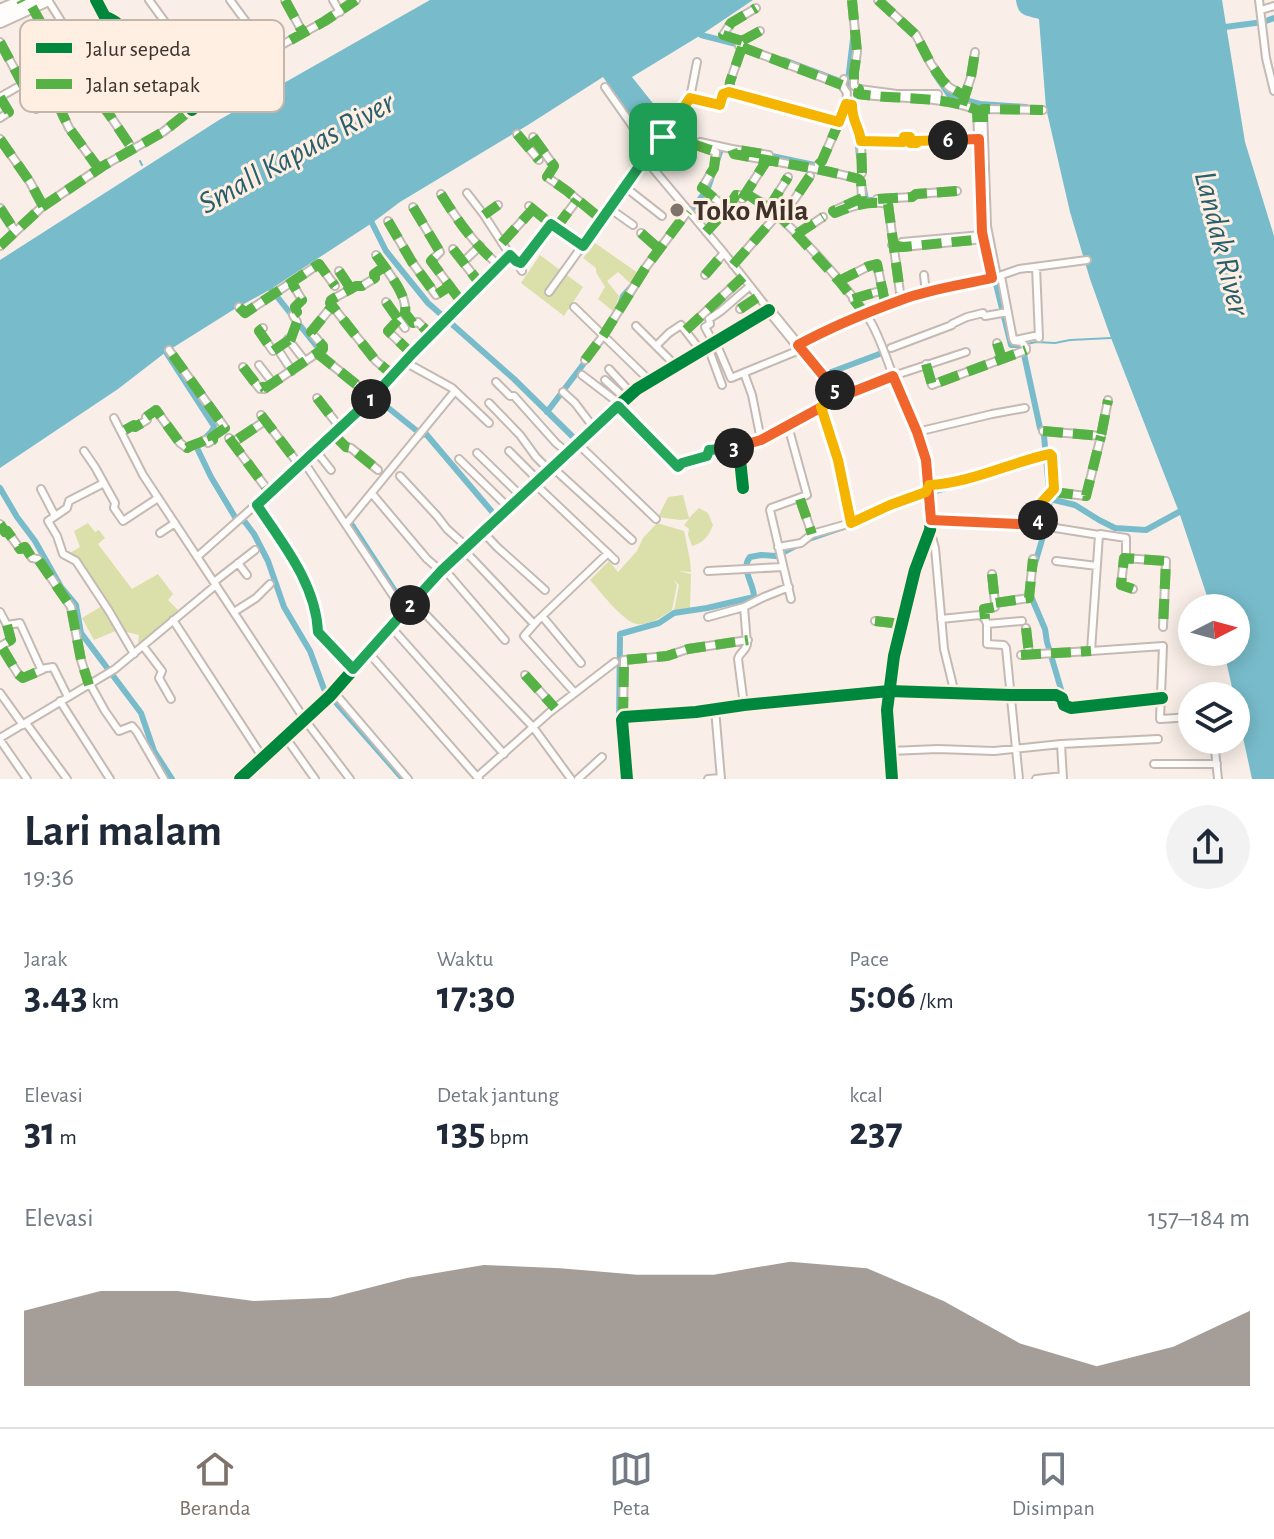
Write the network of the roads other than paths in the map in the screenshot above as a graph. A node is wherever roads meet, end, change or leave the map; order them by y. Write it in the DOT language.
graph roads {
  1 [pos="47,0"];
  2 [pos="149,0"];
  3 [pos="230,0"];
  4 [pos="285,0"];
  5 [pos="333,0"];
  6 [pos="356,0"];
  7 [pos="852,0"];
  8 [pos="878,0"];
  9 [pos="1259,0"];
  10 [pos="25,2"];
  11 [pos="1274,6"];
  12 [pos="756,8"];
  13 [pos="1261,10"];
  14 [pos="0,11"];
  15 [pos="340,12"];
  16 [pos="36,20"];
  17 [pos="60,20"];
  18 [pos="164,20"];
  19 [pos="245,20"];
  20 [pos="0,21"];
  21 [pos="1262,22"];
  22 [pos="1274,22"];
  23 [pos="760,31"];
  24 [pos="303,33"];
  25 [pos="0,42"];
  26 [pos="284,44"];
  27 [pos="741,44"];
  28 [pos="975,52"];
  29 [pos="697,62"];
  30 [pos="1272,76"];
  31 [pos="20,79"];
  32 [pos="20,86"];
  33 [pos="605,87"];
  34 [pos="1274,91"];
  35 [pos="729,92"];
  36 [pos="965,96"];
  37 [pos="0,97"];
  38 [pos="690,98"];
  39 [pos="850,104"];
  40 [pos="962,105"];
  41 [pos="980,110"];
  42 [pos="1043,110"];
  43 [pos="61,112"];
  44 [pos="108,112"];
  45 [pos="188,112"];
  46 [pos="0,118"];
  47 [pos="839,122"];
  48 [pos="517,134"];
  49 [pos="663,136"];
  50 [pos="533,137"];
  51 [pos="0,139"];
  52 [pos="979,139"];
  53 [pos="861,141"];
  54 [pos="696,145"];
  55 [pos="131,147"];
  56 [pos="650,151"];
  57 [pos="645,159"];
  58 [pos="539,160"];
  59 [pos="767,160"];
  60 [pos="982,163"];
  61 [pos="818,165"];
  62 [pos="99,169"];
  63 [pos="862,173"];
  64 [pos="810,176"];
  65 [pos="788,177"];
  66 [pos="625,187"];
  67 [pos="957,191"];
  68 [pos="467,193"];
  69 [pos="441,194"];
  70 [pos="744,198"];
  71 [pos="983,198"];
  72 [pos="577,200"];
  73 [pos="874,201"];
  74 [pos="498,205"];
  75 [pos="42,207"];
  76 [pos="413,207"];
  77 [pos="0,208"];
  78 [pos="609,208"];
  79 [pos="769,208"];
  80 [pos="450,209"];
  81 [pos="725,211"];
  82 [pos="690,214"];
  83 [pos="442,215"];
  84 [pos="484,215"];
  85 [pos="662,216"];
  86 [pos="780,216"];
  87 [pos="823,217"];
  88 [pos="601,219"];
  89 [pos="388,221"];
  90 [pos="633,225"];
  91 [pos="553,226"];
  92 [pos="15,231"];
  93 [pos="706,232"];
  94 [pos="641,233"];
  95 [pos="797,234"];
  96 [pos="983,238"];
  97 [pos="502,243"];
  98 [pos="892,245"];
  99 [pos="0,246"];
  100 [pos="480,246"];
  101 [pos="583,246"];
  102 [pos="453,249"];
  103 [pos="659,249"];
  104 [pos="724,253"];
  105 [pos="376,255"];
  106 [pos="513,258"];
  107 [pos="1087,260"];
  108 [pos="463,262"];
  109 [pos="991,263"];
  110 [pos="733,265"];
  111 [pos="500,266"];
  112 [pos="384,267"];
  113 [pos="1036,267"];
  114 [pos="339,271"];
  115 [pos="522,271"];
  116 [pos="705,275"];
  117 [pos="924,275"];
  118 [pos="743,277"];
  119 [pos="996,277"];
  120 [pos="839,281"];
  121 [pos="292,283"];
  122 [pos="481,285"];
  123 [pos="335,286"];
  124 [pos="450,286"];
  125 [pos="750,286"];
  126 [pos="351,289"];
  127 [pos="883,290"];
  128 [pos="549,292"];
  129 [pos="926,293"];
  130 [pos="758,297"];
  131 [pos="853,299"];
  132 [pos="901,300"];
  133 [pos="386,302"];
  134 [pos="463,304"];
  135 [pos="332,306"];
  136 [pos="239,307"];
  137 [pos="574,307"];
  138 [pos="886,307"];
  139 [pos="740,309"];
  140 [pos="769,310"];
  141 [pos="1008,312"];
  142 [pos="865,314"];
  143 [pos="398,320"];
  144 [pos="636,326"];
  145 [pos="263,328"];
  146 [pos="405,328"];
  147 [pos="686,330"];
  148 [pos="432,336"];
  149 [pos="603,336"];
  150 [pos="289,340"];
  151 [pos="997,343"];
  152 [pos="1019,344"];
  153 [pos="657,345"];
  154 [pos="710,346"];
  155 [pos="800,347"];
  156 [pos="277,348"];
  157 [pos="169,350"];
  158 [pos="886,351"];
  159 [pos="319,352"];
  160 [pos="966,352"];
  161 [pos="412,354"];
  162 [pos="1002,359"];
  163 [pos="585,360"];
  164 [pos="305,361"];
  165 [pos="405,362"];
  166 [pos="926,364"];
  167 [pos="259,365"];
  168 [pos="676,366"];
  169 [pos="243,367"];
  170 [pos="609,369"];
  171 [pos="292,371"];
  172 [pos="744,373"];
  173 [pos="393,375"];
  174 [pos="582,375"];
  175 [pos="893,376"];
  176 [pos="605,380"];
  177 [pos="650,381"];
  178 [pos="496,382"];
  179 [pos="273,383"];
  180 [pos="722,385"];
  181 [pos="455,391"];
  182 [pos="563,392"];
  183 [pos="374,397"];
  184 [pos="840,397"];
  185 [pos="317,398"];
  186 [pos="1108,400"];
  187 [pos="624,401"];
  188 [pos="489,403"];
  189 [pos="821,407"];
  190 [pos="1025,408"];
  191 [pos="114,418"];
  192 [pos="489,423"];
  193 [pos="788,426"];
  194 [pos="594,428"];
  195 [pos="341,429"];
  196 [pos="125,430"];
  197 [pos="1043,431"];
  198 [pos="917,432"];
  199 [pos="334,435"];
  200 [pos="1101,436"];
  201 [pos="229,438"];
  202 [pos="238,439"];
  203 [pos="761,440"];
  204 [pos="577,443"];
  205 [pos="741,448"];
  206 [pos="84,451"];
  207 [pos="316,451"];
  208 [pos="509,451"];
  209 [pos="567,452"];
  210 [pos="477,453"];
  211 [pos="459,459"];
  212 [pos="302,464"];
  213 [pos="550,468"];
  214 [pos="331,470"];
  215 [pos="378,470"];
  216 [pos="400,476"];
  217 [pos="536,482"];
  218 [pos="104,483"];
  219 [pos="743,488"];
  220 [pos="41,489"];
  221 [pos="929,490"];
  222 [pos="270,493"];
  223 [pos="1051,494"];
  224 [pos="374,496"];
  225 [pos="521,496"];
  226 [pos="158,498"];
  227 [pos="800,499"];
  228 [pos="257,505"];
  229 [pos="509,508"];
  230 [pos="55,516"];
  231 [pos="656,519"];
  232 [pos="175,523"];
  233 [pos="851,523"];
  234 [pos="0,524"];
  235 [pos="346,524"];
  236 [pos="930,525"];
  237 [pos="1042,526"];
  238 [pos="483,532"];
  239 [pos="160,533"];
  240 [pos="812,534"];
  241 [pos="1099,535"];
  242 [pos="632,540"];
  243 [pos="466,548"];
  244 [pos="779,549"];
  245 [pos="255,550"];
  246 [pos="608,553"];
  247 [pos="197,557"];
  248 [pos="1126,558"];
  249 [pos="1033,559"];
  250 [pos="615,560"];
  251 [pos="1056,561"];
  252 [pos="238,563"];
  253 [pos="782,563"];
  254 [pos="1097,566"];
  255 [pos="443,570"];
  256 [pos="708,571"];
  257 [pos="992,574"];
  258 [pos="247,575"];
  259 [pos="215,584"];
  260 [pos="270,584"];
  261 [pos="789,587"];
  262 [pos="1133,589"];
  263 [pos="545,590"];
  264 [pos="414,599"];
  265 [pos="791,599"];
  266 [pos="995,603"];
  267 [pos="744,607"];
  268 [pos="0,612"];
  269 [pos="234,612"];
  270 [pos="404,612"];
  271 [pos="542,616"];
  272 [pos="708,617"];
  273 [pos="941,619"];
  274 [pos="173,620"];
  275 [pos="875,621"];
  276 [pos="986,622"];
  277 [pos="534,624"];
  278 [pos="902,624"];
  279 [pos="7,625"];
  280 [pos="391,627"];
  281 [pos="1163,627"];
  282 [pos="505,640"];
  283 [pos="748,640"];
  284 [pos="143,646"];
  285 [pos="1091,651"];
  286 [pos="368,652"];
  287 [pos="134,654"];
  288 [pos="615,662"];
  289 [pos="581,663"];
  290 [pos="353,669"];
  291 [pos="42,670"];
  292 [pos="525,675"];
  293 [pos="90,684"];
  294 [pos="889,691"];
  295 [pos="0,693"];
  296 [pos="331,693"];
  297 [pos="575,693"];
  298 [pos="955,694"];
  299 [pos="1010,695"];
  300 [pos="68,697"];
  301 [pos="1162,698"];
  302 [pos="171,699"];
  303 [pos="60,701"];
  304 [pos="744,705"];
  305 [pos="555,708"];
  306 [pos="715,709"];
  307 [pos="623,717"];
  308 [pos="1178,718"];
  309 [pos="305,720"];
  310 [pos="24,724"];
  311 [pos="533,727"];
  312 [pos="286,738"];
  313 [pos="0,739"];
  314 [pos="1158,739"];
  315 [pos="1061,744"];
  316 [pos="1016,748"];
  317 [pos="890,751"];
  318 [pos="504,754"];
  319 [pos="1216,754"];
  320 [pos="602,757"];
  321 [pos="263,758"];
  322 [pos="1154,764"];
  323 [pos="1217,764"];
  324 [pos="246,777"];
  325 [pos="478,778"];
  326 [pos="721,778"];
  327 [pos="1063,778"];
  328 [pos="27,779"];
  329 [pos="67,779"];
  330 [pos="110,779"];
  331 [pos="164,779"];
  332 [pos="315,779"];
  333 [pos="350,779"];
  334 [pos="408,779"];
  335 [pos="571,779"];
  336 [pos="578,779"];
  337 [pos="627,779"];
  338 [pos="708,779"];
  339 [pos="892,779"];
  340 [pos="1019,779"];
  341 [pos="1036,779"];
  342 [pos="1218,779"];
  1 -- 10 [label="highway"];
  1 -- 17 [label="street"];
  2 -- 18 [label="street"];
  3 -- 19 [label="street"];
  4 -- 24 [label="street"];
  5 -- 15 [label="street"];
  6 -- 15 [label="street"];
  7 -- 40 [label="street"];
  8 -- 36 [label="street"];
  9 -- 13 [label="street"];
  10 -- 14 [label="highway"];
  10 -- 16 [label="street"];
  10 -- 20 [label="highway"];
  11 -- 13 [label="street"];
  12 -- 27 [label="street"];
  13 -- 21 [label="street"];
  15 -- 24 [label="street"];
  21 -- 22 [label="street"];
  21 -- 30 [label="street"];
  23 -- 27 [label="street"];
  24 -- 26 [label="street"];
  25 -- 31 [label="street"];
  27 -- 35 [label="street"];
  27 -- 39 [label="street"];
  28 -- 36 [label="street"];
  29 -- 38 [label="street"];
  30 -- 34 [label="street"];
  32 -- 37 [label="street"];
  33 -- 56 [label="street"];
  35 -- 38 [label="street"];
  35 -- 47 [label="street"];
  36 -- 40 [label="street"];
  37 -- 46 [label="street"];
  38 -- 49 [label="street"];
  39 -- 47 [label="street"];
  39 -- 53 [label="street"];
  40 -- 41 [label="street"];
  41 -- 42 [label="street"];
  41 -- 52 [label="street"];
  41 -- 60 [label="street"];
  43 -- 62 [label="street"];
  44 -- 55 [label="street"];
  45 -- 62 [label="street"];
  47 -- 61 [label="street"];
  48 -- 58 [label="street"];
  49 -- 54 [label="street"];
  49 -- 56 [label="street"];
  50 -- 72 [label="street"];
  51 -- 75 [label="street"];
  52 -- 53 [label="street"];
  52 -- 60 [label="street"];
  53 -- 63 [label="street"];
  54 -- 59 [label="street"];
  54 -- 81 [label="street"];
  56 -- 57 [label="street"];
  57 -- 66 [label="street"];
  57 -- 82 [label="street"];
  59 -- 70 [label="street"];
  59 -- 73 [label="street"];
  60 -- 71 [label="street"];
  62 -- 75 [label="street"];
  64 -- 86 [label="street"];
  65 -- 79 [label="street"];
  66 -- 78 [label="street"];
  66 -- 85 [label="street"];
  67 -- 73 [label="street"];
  68 -- 84 [label="street"];
  69 -- 80 [label="street"];
  70 -- 79 [label="street"];
  70 -- 81 [label="street"];
  71 -- 96 [label="street"];
  71 -- 109 [label="street"];
  72 -- 88 [label="street"];
  72 -- 91 [label="street"];
  73 -- 98 [label="street"];
  74 -- 84 [label="street"];
  75 -- 92 [label="street"];
  76 -- 124 [label="street"];
  77 -- 92 [label="street"];
  78 -- 88 [label="street"];
  78 -- 90 [label="street"];
  79 -- 86 [label="street"];
  80 -- 83 [label="street"];
  80 -- 100 [label="street"];
  81 -- 93 [label="street"];
  82 -- 93 [label="street"];
  82 -- 103 [label="street"];
  84 -- 97 [label="street"];
  86 -- 95 [label="street"];
  86 -- 110 [label="street"];
  87 -- 95 [label="street"];
  88 -- 101 [label="street"];
  89 -- 124 [label="street"];
  91 -- 97 [label="street"];
  91 -- 101 [label="street"];
  91 -- 106 [label="street"];
  92 -- 99 [label="street"];
  93 -- 104 [label="street"];
  94 -- 103 [label="street"];
  95 -- 120 [label="street"];
  96 -- 98 [label="street"];
  96 -- 109 [label="street"];
  97 -- 106 [label="street"];
  98 -- 132 [label="street"];
  100 -- 108 [label="street"];
  100 -- 111 [label="street"];
  101 -- 128 [label="street"];
  102 -- 108 [label="street"];
  103 -- 149 [label="street"];
  104 -- 110 [label="street"];
  104 -- 116 [label="street"];
  105 -- 112 [label="street"];
  106 -- 111 [label="street"];
  106 -- 115 [label="street"];
  107 -- 113 [label="street"];
  108 -- 122 [label="street"];
  109 -- 119 [label="street"];
  110 -- 118 [label="street"];
  111 -- 122 [label="street"];
  112 -- 126 [label="street"];
  112 -- 148 [label="street"];
  113 -- 119 [label="street"];
  113 -- 152 [label="street"];
  114 -- 126 [label="street"];
  117 -- 129 [label="street"];
  118 -- 125 [label="street"];
  118 -- 147 [label="street"];
  119 -- 129 [label="street"];
  119 -- 141 [label="street"];
  120 -- 127 [label="street"];
  120 -- 131 [label="street"];
  121 -- 123 [label="street"];
  121 -- 136 [label="street"];
  121 -- 150 [label="street"];
  122 -- 134 [label="street"];
  124 -- 134 [label="street"];
  125 -- 130 [label="street"];
  125 -- 154 [label="street"];
  126 -- 135 [label="street"];
  127 -- 131 [label="street"];
  127 -- 138 [label="street"];
  129 -- 132 [label="street"];
  130 -- 139 [label="street"];
  130 -- 140 [label="street"];
  131 -- 142 [label="street"];
  132 -- 138 [label="street"];
  133 -- 143 [label="street"];
  134 -- 148 [label="street"];
  135 -- 159 [label="street"];
  135 -- 173 [label="street"];
  137 -- 149 [label="street"];
  138 -- 142 [label="street"];
  140 -- 154 [label="street"];
  140 -- 155 [label="street"];
  141 -- 152 [label="street"];
  141 -- 158 [label="street"];
  142 -- 155 [label="street"];
  142 -- 158 [label="street"];
  143 -- 146 [label="street"];
  143 -- 161 [label="street"];
  144 -- 153 [label="street"];
  145 -- 156 [label="street"];
  147 -- 153 [label="street"];
  147 -- 154 [label="street"];
  148 -- 161 [label="street"];
  149 -- 163 [label="street"];
  149 -- 177 [label="street"];
  150 -- 156 [label="street"];
  150 -- 164 [label="street"];
  151 -- 162 [label="street"];
  152 -- 162 [label="street"];
  153 -- 168 [label="street"];
  154 -- 168 [label="street"];
  154 -- 172 [label="street"];
  154 -- 180 [label="street"];
  155 -- 172 [label="street"];
  155 -- 184 [label="street"];
  156 -- 171 [label="street"];
  157 -- 196 [label="street"];
  158 -- 175 [label="street"];
  159 -- 164 [label="street"];
  159 -- 183 [label="street"];
  160 -- 166 [label="street"];
  161 -- 165 [label="street"];
  162 -- 166 [label="street"];
  164 -- 171 [label="street"];
  165 -- 173 [label="street"];
  165 -- 181 [label="street"];
  166 -- 175 [label="street"];
  167 -- 179 [label="street"];
  168 -- 177 [label="street"];
  169 -- 179 [label="street"];
  170 -- 187 [label="street"];
  171 -- 179 [label="street"];
  172 -- 203 [label="street"];
  173 -- 183 [label="street"];
  174 -- 187 [label="street"];
  175 -- 184 [label="street"];
  175 -- 198 [label="street"];
  176 -- 187 [label="street"];
  177 -- 187 [label="street"];
  178 -- 209 [label="street"];
  181 -- 192 [label="street"];
  181 -- 235 [label="street"];
  182 -- 194 [label="street"];
  183 -- 195 [label="street"];
  184 -- 189 [label="street"];
  185 -- 195 [label="street"];
  186 -- 200 [label="street"];
  187 -- 194 [label="street"];
  187 -- 205 [label="street"];
  188 -- 213 [label="street"];
  189 -- 193 [label="street"];
  189 -- 233 [label="street"];
  190 -- 198 [label="street"];
  191 -- 226 [label="street"];
  193 -- 203 [label="street"];
  193 -- 227 [label="street"];
  194 -- 204 [label="street"];
  195 -- 199 [label="street"];
  197 -- 200 [label="street"];
  198 -- 221 [label="street"];
  199 -- 207 [label="street"];
  199 -- 215 [label="street"];
  200 -- 223 [label="street"];
  201 -- 222 [label="street"];
  202 -- 212 [label="street"];
  203 -- 205 [label="street"];
  204 -- 209 [label="street"];
  204 -- 231 [label="street"];
  205 -- 219 [label="street"];
  206 -- 218 [label="street"];
  207 -- 212 [label="street"];
  207 -- 214 [label="street"];
  208 -- 217 [label="street"];
  209 -- 213 [label="street"];
  210 -- 225 [label="street"];
  211 -- 229 [label="street"];
  212 -- 222 [label="street"];
  212 -- 235 [label="street"];
  213 -- 217 [label="street"];
  213 -- 242 [label="street"];
  216 -- 243 [label="street"];
  217 -- 225 [label="street"];
  217 -- 246 [label="street"];
  218 -- 226 [label="street"];
  218 -- 230 [label="street"];
  220 -- 230 [label="street"];
  221 -- 223 [label="street"];
  221 -- 233 [label="street"];
  221 -- 236 [label="street"];
  222 -- 228 [label="street"];
  223 -- 237 [label="street"];
  224 -- 255 [label="street"];
  225 -- 229 [label="street"];
  226 -- 232 [label="street"];
  227 -- 240 [label="street"];
  227 -- 244 [label="street"];
  228 -- 247 [label="street"];
  228 -- 290 [label="street"];
  229 -- 238 [label="street"];
  230 -- 287 [label="street"];
  232 -- 239 [label="street"];
  232 -- 247 [label="street"];
  233 -- 240 [label="street"];
  234 -- 293 [label="street"];
  235 -- 270 [label="street"];
  236 -- 237 [label="street"];
  236 -- 273 [label="street"];
  236 -- 278 [label="street"];
  237 -- 241 [label="street"];
  238 -- 243 [label="street"];
  238 -- 263 [label="street"];
  240 -- 244 [label="street"];
  241 -- 248 [label="street"];
  241 -- 254 [label="street"];
  243 -- 255 [label="street"];
  243 -- 277 [label="street"];
  244 -- 253 [label="street"];
  245 -- 252 [label="street"];
  246 -- 250 [label="street"];
  246 -- 271 [label="street"];
  247 -- 259 [label="street"];
  248 -- 262 [label="street"];
  248 -- 281 [label="street"];
  249 -- 266 [label="street"];
  251 -- 254 [label="street"];
  252 -- 258 [label="street"];
  252 -- 259 [label="street"];
  253 -- 256 [label="street"];
  253 -- 261 [label="street"];
  254 -- 285 [label="street"];
  255 -- 264 [label="street"];
  255 -- 282 [label="street"];
  257 -- 266 [label="street"];
  259 -- 269 [label="street"];
  259 -- 274 [label="street"];
  260 -- 269 [label="street"];
  261 -- 265 [label="street"];
  261 -- 267 [label="street"];
  264 -- 270 [label="street"];
  264 -- 311 [label="street"];
  266 -- 276 [label="street"];
  267 -- 272 [label="street"];
  267 -- 283 [label="street"];
  268 -- 279 [label="street"];
  269 -- 309 [label="street"];
  270 -- 280 [label="street"];
  271 -- 277 [label="street"];
  271 -- 289 [label="street"];
  273 -- 276 [label="street"];
  273 -- 298 [label="street"];
  274 -- 284 [label="street"];
  274 -- 321 [label="street"];
  275 -- 278 [label="street"];
  276 -- 285 [label="street"];
  276 -- 299 [label="street"];
  277 -- 297 [label="street"];
  278 -- 294 [label="street"];
  279 -- 291 [label="street"];
  279 -- 291 [label="street"];
  280 -- 286 [label="street"];
  280 -- 318 [label="street"];
  283 -- 304 [label="street"];
  283 -- 307 [label="street"];
  284 -- 287 [label="street"];
  284 -- 302 [label="street"];
  285 -- 301 [label="street"];
  286 -- 290 [label="street"];
  286 -- 325 [label="street"];
  287 -- 293 [label="street"];
  288 -- 297 [label="street"];
  290 -- 296 [label="street"];
  291 -- 300 [label="street"];
  292 -- 305 [label="street"];
  293 -- 300 [label="street"];
  293 -- 331 [label="street"];
  294 -- 298 [label="street"];
  294 -- 304 [label="street"];
  294 -- 317 [label="street"];
  295 -- 310 [label="street"];
  296 -- 309 [label="street"];
  296 -- 334 [label="street"];
  297 -- 305 [label="street"];
  298 -- 299 [label="street"];
  299 -- 301 [label="street"];
  299 -- 316 [label="street"];
  300 -- 303 [label="street"];
  301 -- 308 [label="street"];
  303 -- 310 [label="street"];
  303 -- 330 [label="street"];
  304 -- 306 [label="street"];
  305 -- 311 [label="street"];
  306 -- 307 [label="street"];
  306 -- 326 [label="street"];
  307 -- 337 [label="street"];
  309 -- 312 [label="street"];
  309 -- 333 [label="street"];
  310 -- 313 [label="street"];
  310 -- 329 [label="street"];
  311 -- 318 [label="street"];
  311 -- 335 [label="street"];
  312 -- 321 [label="street"];
  312 -- 332 [label="street"];
  313 -- 328 [label="street"];
  314 -- 315 [label="street"];
  315 -- 316 [label="street"];
  315 -- 327 [label="street"];
  316 -- 317 [label="street"];
  316 -- 340 [label="street"];
  317 -- 339 [label="street"];
  318 -- 325 [label="street"];
  319 -- 323 [label="street"];
  320 -- 336 [label="street"];
  321 -- 324 [label="street"];
  322 -- 323 [label="street"];
  323 -- 342 [label="street"];
  326 -- 338 [label="street"];
  327 -- 341 [label="street"];
}
